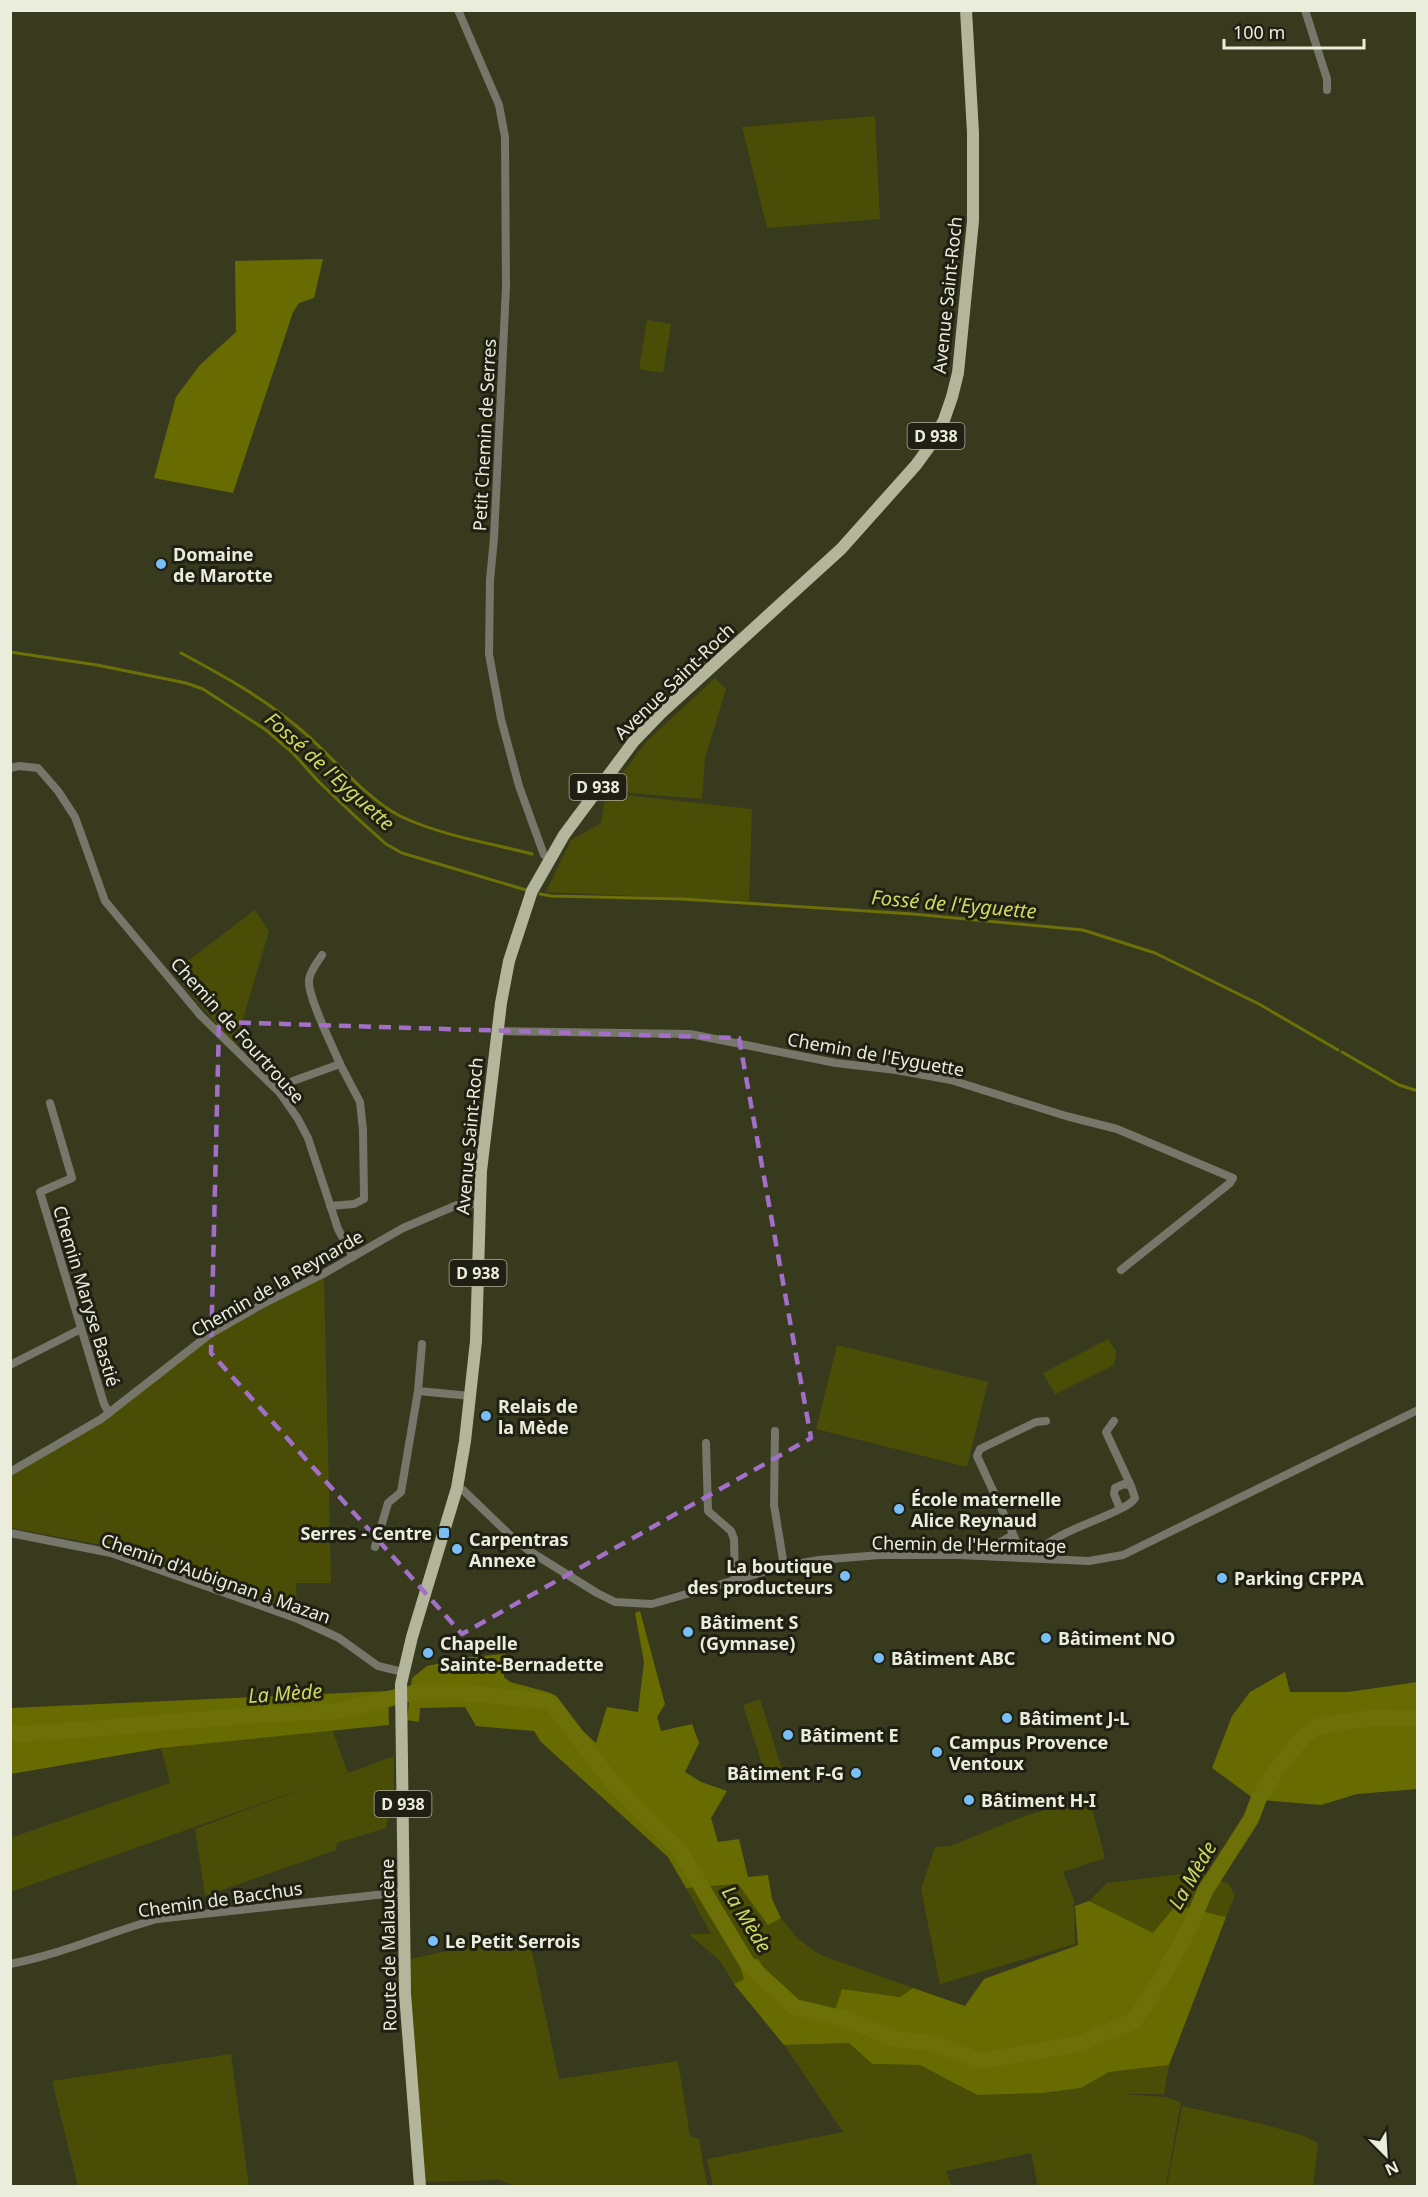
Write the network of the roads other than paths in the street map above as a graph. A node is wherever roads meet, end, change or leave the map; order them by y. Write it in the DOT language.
graph roads {
  1 [pos="458,10"];
  2 [pos="966,10"];
  3 [pos="1305,10"];
  4 [pos="1327,90"];
  5 [pos="10,768"];
  6 [pos="549,859"];
  7 [pos="322,955"];
  8 [pos="497,1031"];
  9 [pos="340,1064"];
  10 [pos="280,1094"];
  11 [pos="50,1103"];
  12 [pos="479,1204"];
  13 [pos="330,1206"];
  14 [pos="353,1257"];
  15 [pos="1121,1270"];
  16 [pos="81,1329"];
  17 [pos="422,1344"];
  18 [pos="10,1365"];
  19 [pos="418,1391"];
  20 [pos="471,1396"];
  21 [pos="1418,1410"];
  22 [pos="109,1413"];
  23 [pos="1046,1421"];
  24 [pos="1114,1421"];
  25 [pos="775,1431"];
  26 [pos="706,1443"];
  27 [pos="10,1472"];
  28 [pos="1131,1486"];
  29 [pos="457,1488"];
  30 [pos="1120,1509"];
  31 [pos="10,1533"];
  32 [pos="1013,1535"];
  33 [pos="375,1547"];
  34 [pos="992,1556"];
  35 [pos="1019,1557"];
  36 [pos="1032,1558"];
  37 [pos="784,1566"];
  38 [pos="735,1580"];
  39 [pos="402,1678"];
  40 [pos="401,1702"];
  41 [pos="404,1892"];
  42 [pos="10,1964"];
  43 [pos="420,2187"];
  1 -- 6 [label="street, Petit Chemin de Serres"];
  2 -- 6 [label="main road, Avenue Saint-Roch / D 938"];
  3 -- 4 [label="street"];
  5 -- 10 [label="street, Chemin de Fourtrouse"];
  6 -- 8 [label="main road, Avenue Saint-Roch / D 938"];
  7 -- 9 [label="street"];
  8 -- 12 [label="main road, Avenue Saint-Roch / D 938"];
  8 -- 15 [label="street, Chemin de l'Eyguette"];
  9 -- 10 [label="street"];
  9 -- 13 [label="street"];
  10 -- 13 [label="street, Chemin de Fourtrouse"];
  11 -- 16 [label="street, Chemin Maryse Bastié"];
  12 -- 14 [label="street, Chemin de la Reynarde"];
  12 -- 20 [label="main road, Avenue Saint-Roch / D 938"];
  13 -- 14 [label="street, Chemin de Fourtrouse"];
  14 -- 22 [label="street, Chemin de la Reynarde"];
  16 -- 18 [label="street"];
  16 -- 22 [label="street, Chemin Maryse Bastié"];
  17 -- 19 [label="street"];
  19 -- 20 [label="street"];
  19 -- 33 [label="street"];
  20 -- 29 [label="main road, Avenue Saint-Roch / D 938"];
  21 -- 36 [label="street, Chemin de l'Hermitage"];
  22 -- 27 [label="street, Chemin de la Reynarde"];
  23 -- 32 [label="street"];
  24 -- 28 [label="street"];
  25 -- 37 [label="street"];
  26 -- 38 [label="street"];
  28 -- 30 [label="street"];
  28 -- 30 [label="street"];
  29 -- 38 [label="street, Chemin de l'Hermitage"];
  29 -- 39 [label="main road, Avenue Saint-Roch / D 938"];
  30 -- 36 [label="street"];
  31 -- 39 [label="street, Chemin d'Aubignan à Mazan"];
  32 -- 34 [label="street"];
  32 -- 35 [label="street"];
  34 -- 35 [label="street, Chemin de l'Hermitage"];
  34 -- 37 [label="street, Chemin de l'Hermitage"];
  35 -- 36 [label="street, Chemin de l'Hermitage"];
  37 -- 38 [label="street, Chemin de l'Hermitage"];
  39 -- 40 [label="main road, Avenue Saint-Roch / D 938"];
  40 -- 41 [label="main road, Route de Malaucène / D 938"];
  41 -- 42 [label="street, Chemin de Bacchus"];
  41 -- 43 [label="main road, Route de Malaucène / D 938"];
}
